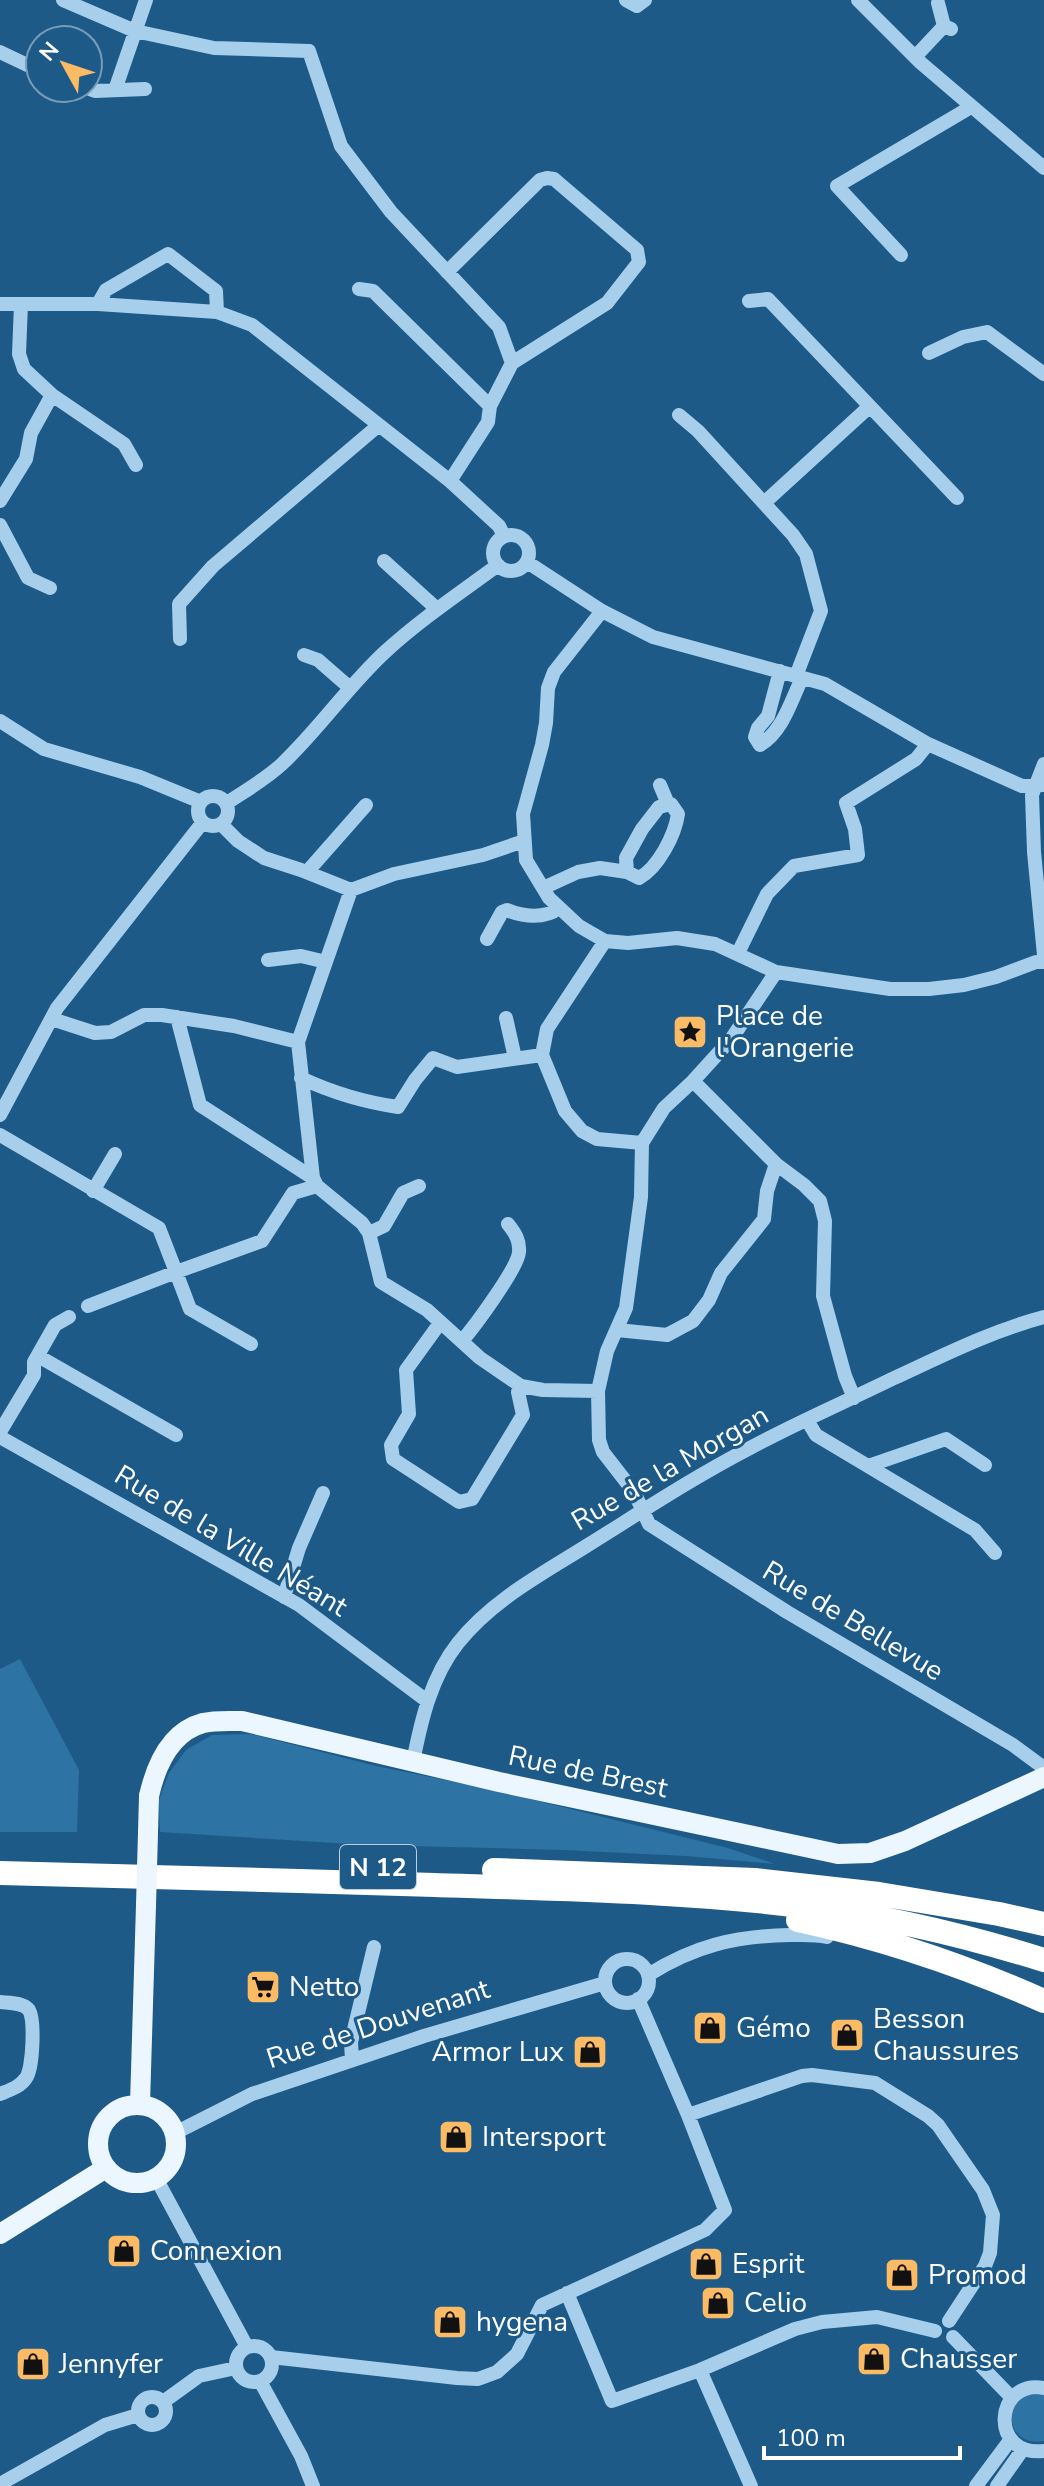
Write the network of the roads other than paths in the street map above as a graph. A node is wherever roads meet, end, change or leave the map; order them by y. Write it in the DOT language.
graph roads {
  1 [pos="63,0"];
  2 [pos="146,0"];
  3 [pos="626,0"];
  4 [pos="645,0"];
  5 [pos="858,0"];
  6 [pos="938,3"];
  7 [pos="135,31"];
  8 [pos="0,52"];
  9 [pos="915,57"];
  10 [pos="24,63"];
  11 [pos="145,89"];
  12 [pos="115,90"];
  13 [pos="104,91"];
  14 [pos="971,107"];
  15 [pos="1044,168"];
  16 [pos="901,255"];
  17 [pos="447,272"];
  18 [pos="359,289"];
  19 [pos="749,301"];
  20 [pos="0,304"];
  21 [pos="21,304"];
  22 [pos="98,304"];
  23 [pos="217,312"];
  24 [pos="929,353"];
  25 [pos="512,363"];
  26 [pos="1044,374"];
  27 [pos="52,395"];
  28 [pos="490,406"];
  29 [pos="869,407"];
  30 [pos="679,415"];
  31 [pos="379,425"];
  32 [pos="136,465"];
  33 [pos="450,481"];
  34 [pos="957,498"];
  35 [pos="0,501"];
  36 [pos="764,503"];
  37 [pos="0,525"];
  38 [pos="504,536"];
  39 [pos="384,561"];
  40 [pos="527,562"];
  41 [pos="498,565"];
  42 [pos="50,588"];
  43 [pos="437,609"];
  44 [pos="602,611"];
  45 [pos="180,639"];
  46 [pos="304,655"];
  47 [pos="780,671"];
  48 [pos="799,677"];
  49 [pos="349,687"];
  50 [pos="0,721"];
  51 [pos="928,744"];
  52 [pos="1044,764"];
  53 [pos="1040,784"];
  54 [pos="660,785"];
  55 [pos="201,802"];
  56 [pos="227,803"];
  57 [pos="668,804"];
  58 [pos="366,805"];
  59 [pos="203,822"];
  60 [pos="221,824"];
  61 [pos="524,841"];
  62 [pos="307,872"];
  63 [pos="627,872"];
  64 [pos="543,888"];
  65 [pos="351,890"];
  66 [pos="559,908"];
  67 [pos="487,939"];
  68 [pos="605,941"];
  69 [pos="738,953"];
  70 [pos="1044,955"];
  71 [pos="268,960"];
  72 [pos="326,962"];
  73 [pos="1044,962"];
  74 [pos="776,972"];
  75 [pos="177,1017"];
  76 [pos="506,1018"];
  77 [pos="52,1019"];
  78 [pos="298,1042"];
  79 [pos="542,1055"];
  80 [pos="515,1058"];
  81 [pos="301,1078"];
  82 [pos="693,1081"];
  83 [pos="0,1115"];
  84 [pos="0,1135"];
  85 [pos="642,1143"];
  86 [pos="115,1154"];
  87 [pos="776,1164"];
  88 [pos="315,1182"];
  89 [pos="419,1186"];
  90 [pos="93,1191"];
  91 [pos="508,1224"];
  92 [pos="369,1233"];
  93 [pos="176,1272"];
  94 [pos="88,1306"];
  95 [pos="69,1317"];
  96 [pos="1044,1317"];
  97 [pos="440,1323"];
  98 [pos="617,1330"];
  99 [pos="462,1341"];
  100 [pos="251,1344"];
  101 [pos="38,1356"];
  102 [pos="521,1386"];
  103 [pos="598,1391"];
  104 [pos="854,1398"];
  105 [pos="807,1420"];
  106 [pos="0,1435"];
  107 [pos="176,1435"];
  108 [pos="985,1465"];
  109 [pos="868,1466"];
  110 [pos="323,1493"];
  111 [pos="642,1512"];
  112 [pos="995,1553"];
  113 [pos="284,1597"];
  114 [pos="427,1701"];
  115 [pos="413,1762"];
  116 [pos="1044,1768"];
  117 [pos="1044,1777"];
  118 [pos="0,1856"];
  119 [pos="0,1873"];
  120 [pos="755,1880"];
  121 [pos="618,1892"];
  122 [pos="1044,1924"];
  123 [pos="1044,1943"];
  124 [pos="374,1947"];
  125 [pos="1044,1960"];
  126 [pos="953,1966"];
  127 [pos="648,1975"];
  128 [pos="605,1983"];
  129 [pos="638,1999"];
  130 [pos="1044,2001"];
  131 [pos="0,2002"];
  132 [pos="352,2060"];
  133 [pos="0,2094"];
  134 [pos="140,2104"];
  135 [pos="688,2115"];
  136 [pos="175,2133"];
  137 [pos="106,2168"];
  138 [pos="156,2178"];
  139 [pos="0,2234"];
  140 [pos="567,2293"];
  141 [pos="949,2321"];
  142 [pos="935,2331"];
  143 [pos="953,2337"];
  144 [pos="247,2347"];
  145 [pos="271,2357"];
  146 [pos="236,2368"];
  147 [pos="700,2370"];
  148 [pos="260,2381"];
  149 [pos="1044,2388"];
  150 [pos="1012,2398"];
  151 [pos="163,2402"];
  152 [pos="138,2415"];
  153 [pos="1011,2439"];
  154 [pos="1023,2449"];
  155 [pos="1044,2451"];
  156 [pos="0,2484"];
  157 [pos="313,2486"];
  158 [pos="751,2486"];
  159 [pos="976,2486"];
  160 [pos="997,2486"];
  1 -- 7 [label="street"];
  2 -- 7 [label="street"];
  3 -- 4 [label="street"];
  5 -- 9 [label="street"];
  6 -- 9 [label="street"];
  7 -- 12 [label="street"];
  7 -- 17 [label="street"];
  8 -- 10 [label="street"];
  9 -- 14 [label="street"];
  11 -- 12 [label="street"];
  12 -- 13 [label="street"];
  14 -- 15 [label="street"];
  14 -- 16 [label="street"];
  17 -- 25 [label="street"];
  17 -- 25 [label="street"];
  18 -- 28 [label="street"];
  19 -- 29 [label="street"];
  20 -- 21 [label="street"];
  21 -- 22 [label="street"];
  21 -- 27 [label="street"];
  22 -- 23 [label="street"];
  22 -- 23 [label="street"];
  23 -- 31 [label="street"];
  24 -- 26 [label="street"];
  25 -- 28 [label="street"];
  27 -- 32 [label="street"];
  27 -- 35 [label="street"];
  28 -- 33 [label="street"];
  29 -- 34 [label="street"];
  29 -- 36 [label="street"];
  30 -- 36 [label="street"];
  31 -- 33 [label="street"];
  31 -- 45 [label="street"];
  33 -- 38 [label="street"];
  36 -- 48 [label="street"];
  37 -- 42 [label="street"];
  38 -- 40 [label="street"];
  38 -- 41 [label="street"];
  39 -- 43 [label="street"];
  40 -- 41 [label="street"];
  40 -- 44 [label="street"];
  41 -- 43 [label="street"];
  43 -- 49 [label="street"];
  44 -- 47 [label="street"];
  44 -- 61 [label="street"];
  46 -- 49 [label="street"];
  47 -- 48 [label="street"];
  47 -- 48 [label="street"];
  48 -- 51 [label="street"];
  49 -- 56 [label="street"];
  50 -- 55 [label="street"];
  51 -- 53 [label="street"];
  51 -- 69 [label="street"];
  52 -- 53 [label="street"];
  53 -- 70 [label="street"];
  54 -- 57 [label="street"];
  55 -- 56 [label="street"];
  55 -- 59 [label="street"];
  56 -- 60 [label="street"];
  57 -- 63 [label="street"];
  57 -- 63 [label="street"];
  58 -- 62 [label="street"];
  59 -- 60 [label="street"];
  59 -- 77 [label="street"];
  60 -- 62 [label="street"];
  61 -- 64 [label="street"];
  61 -- 65 [label="street"];
  62 -- 65 [label="street"];
  63 -- 64 [label="street"];
  64 -- 66 [label="street"];
  65 -- 72 [label="street"];
  66 -- 67 [label="street"];
  66 -- 68 [label="street"];
  68 -- 69 [label="street"];
  68 -- 79 [label="street"];
  69 -- 74 [label="street"];
  71 -- 72 [label="street"];
  72 -- 78 [label="street"];
  73 -- 74 [label="street"];
  74 -- 82 [label="street"];
  75 -- 77 [label="street"];
  75 -- 78 [label="street"];
  75 -- 88 [label="street"];
  76 -- 80 [label="street"];
  77 -- 83 [label="street"];
  78 -- 81 [label="street"];
  79 -- 80 [label="street"];
  79 -- 85 [label="street"];
  80 -- 81 [label="street"];
  81 -- 88 [label="street"];
  82 -- 85 [label="street"];
  82 -- 87 [label="street"];
  84 -- 90 [label="street"];
  85 -- 98 [label="street, Rue de Bellevue"];
  86 -- 90 [label="street"];
  87 -- 98 [label="street"];
  87 -- 104 [label="street"];
  88 -- 92 [label="street"];
  88 -- 93 [label="street"];
  89 -- 92 [label="street"];
  90 -- 93 [label="street"];
  91 -- 99 [label="street"];
  92 -- 97 [label="street"];
  93 -- 94 [label="street"];
  93 -- 100 [label="street"];
  95 -- 101 [label="street"];
  96 -- 104 [label="street, Rue de la Morgan"];
  97 -- 99 [label="street"];
  97 -- 102 [label="street"];
  98 -- 103 [label="street, Rue de Bellevue"];
  99 -- 102 [label="street"];
  101 -- 106 [label="street"];
  101 -- 107 [label="street"];
  102 -- 103 [label="street"];
  103 -- 111 [label="street, Rue de Bellevue"];
  104 -- 105 [label="street, Rue de la Morgan"];
  105 -- 109 [label="street"];
  105 -- 111 [label="street, Rue de la Morgan"];
  106 -- 113 [label="street, Rue de la Ville Néant"];
  108 -- 109 [label="street"];
  109 -- 112 [label="street"];
  110 -- 113 [label="street"];
  111 -- 114 [label="street, Rue de la Morgan"];
  111 -- 116 [label="street, Rue de Bellevue"];
  113 -- 114 [label="street, Rue de la Ville Néant"];
  114 -- 115 [label="street, Rue de la Morgan"];
  115 -- 117 [label="main road, Rue de Brest"];
  115 -- 134 [label="main road, Rue de Brest, bridge"];
  118 -- 120 [label="highway, N 12"];
  119 -- 121 [label="highway, N 12"];
  120 -- 122 [label="highway"];
  120 -- 123 [label="highway, N 12"];
  121 -- 125 [label="highway, N 12"];
  121 -- 126 [label="highway"];
  124 -- 132 [label="street"];
  126 -- 127 [label="street"];
  126 -- 130 [label="highway"];
  127 -- 128 [label="street"];
  127 -- 129 [label="street"];
  128 -- 129 [label="street"];
  128 -- 132 [label="street, Rue de Douvenant"];
  129 -- 135 [label="street"];
  131 -- 133 [label="street"];
  132 -- 136 [label="street, Rue de Douvenant"];
  134 -- 136 [label="main road"];
  134 -- 137 [label="main road"];
  135 -- 140 [label="street"];
  135 -- 141 [label="street"];
  136 -- 138 [label="main road"];
  137 -- 138 [label="main road"];
  137 -- 139 [label="main road"];
  138 -- 144 [label="street"];
  140 -- 145 [label="street"];
  140 -- 147 [label="street"];
  141 -- 142 [label="street"];
  141 -- 143 [label="street"];
  142 -- 143 [label="street"];
  142 -- 147 [label="street"];
  143 -- 150 [label="street"];
  144 -- 145 [label="street"];
  144 -- 146 [label="street"];
  145 -- 148 [label="street"];
  146 -- 148 [label="street"];
  146 -- 151 [label="street"];
  147 -- 158 [label="street"];
  148 -- 157 [label="street"];
  149 -- 150 [label="street"];
  150 -- 153 [label="street"];
  151 -- 152 [label="street"];
  151 -- 152 [label="street"];
  152 -- 156 [label="street"];
  153 -- 154 [label="street"];
  153 -- 159 [label="street"];
  154 -- 155 [label="street"];
  154 -- 160 [label="street"];
}
